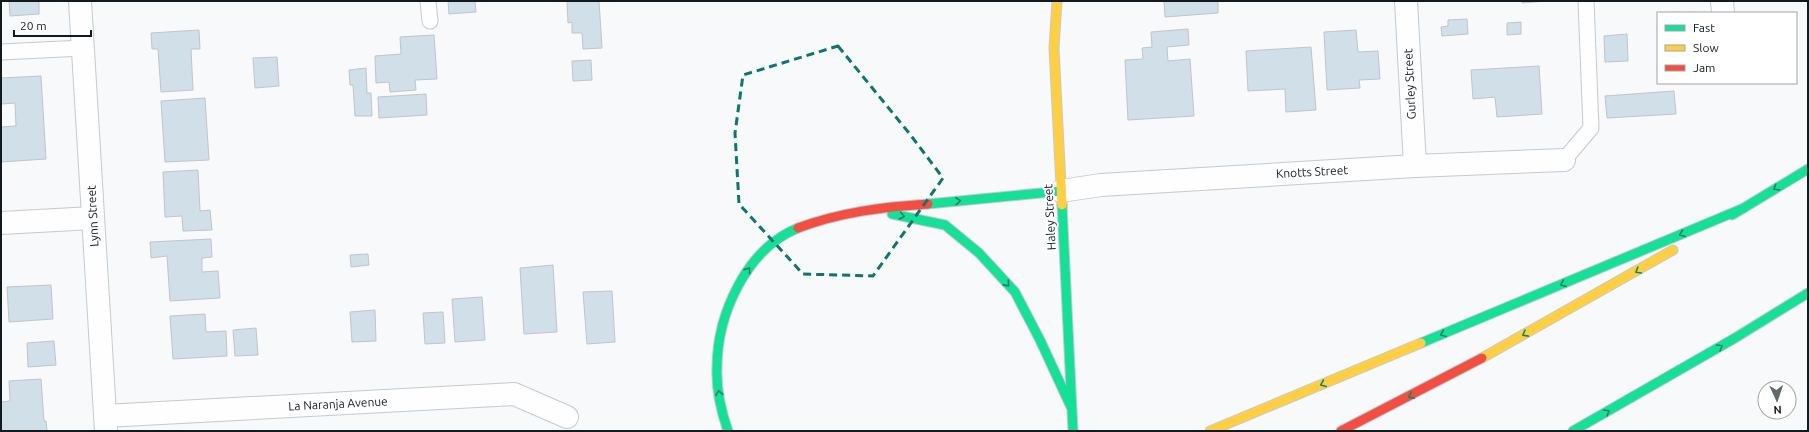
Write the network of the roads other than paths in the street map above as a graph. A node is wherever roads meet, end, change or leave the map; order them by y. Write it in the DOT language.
graph roads {
  1 [pos="80,1"];
  2 [pos="428,1"];
  3 [pos="1057,1"];
  4 [pos="1406,1"];
  5 [pos="1586,1"];
  6 [pos="1722,1"];
  7 [pos="1723,12"];
  8 [pos="430,21"];
  9 [pos="83,48"];
  10 [pos="1,52"];
  11 [pos="1564,160"];
  12 [pos="1415,166"];
  13 [pos="1808,169"];
  14 [pos="1061,191"];
  15 [pos="1744,208"];
  16 [pos="863,209"];
  17 [pos="93,218"];
  18 [pos="1,223"];
  19 [pos="1808,293"];
  20 [pos="1072,409"];
  21 [pos="567,417"];
  22 [pos="105,424"];
  23 [pos="728,431"];
  24 [pos="1073,431"];
  25 [pos="1210,431"];
  26 [pos="1341,431"];
  27 [pos="1573,431"];
  1 -- 9 [label="street, Lynn Street"];
  2 -- 8 [label="lane"];
  3 -- 14 [label="main road, Haley Street"];
  4 -- 12 [label="street, Gurley Street"];
  5 -- 11 [label="lane"];
  6 -- 7 [label="street"];
  9 -- 10 [label="lane"];
  9 -- 17 [label="street, Lynn Street"];
  11 -- 12 [label="street, Knotts Street"];
  12 -- 14 [label="street, Knotts Street"];
  13 -- 15 [label="main road, one-way"];
  16 -- 14 [label="main road, one-way"];
  14 -- 20 [label="main road, Haley Street"];
  15 -- 25 [label="main road, one-way"];
  15 -- 26 [label="main road, one-way"];
  16 -- 20 [label="main road, one-way"];
  23 -- 16 [label="main road, one-way"];
  17 -- 18 [label="street"];
  17 -- 22 [label="street, Lynn Street"];
  27 -- 19 [label="main road, one-way"];
  20 -- 24 [label="main road, Haley Street"];
  21 -- 22 [label="street, La Naranja Avenue"];
}
